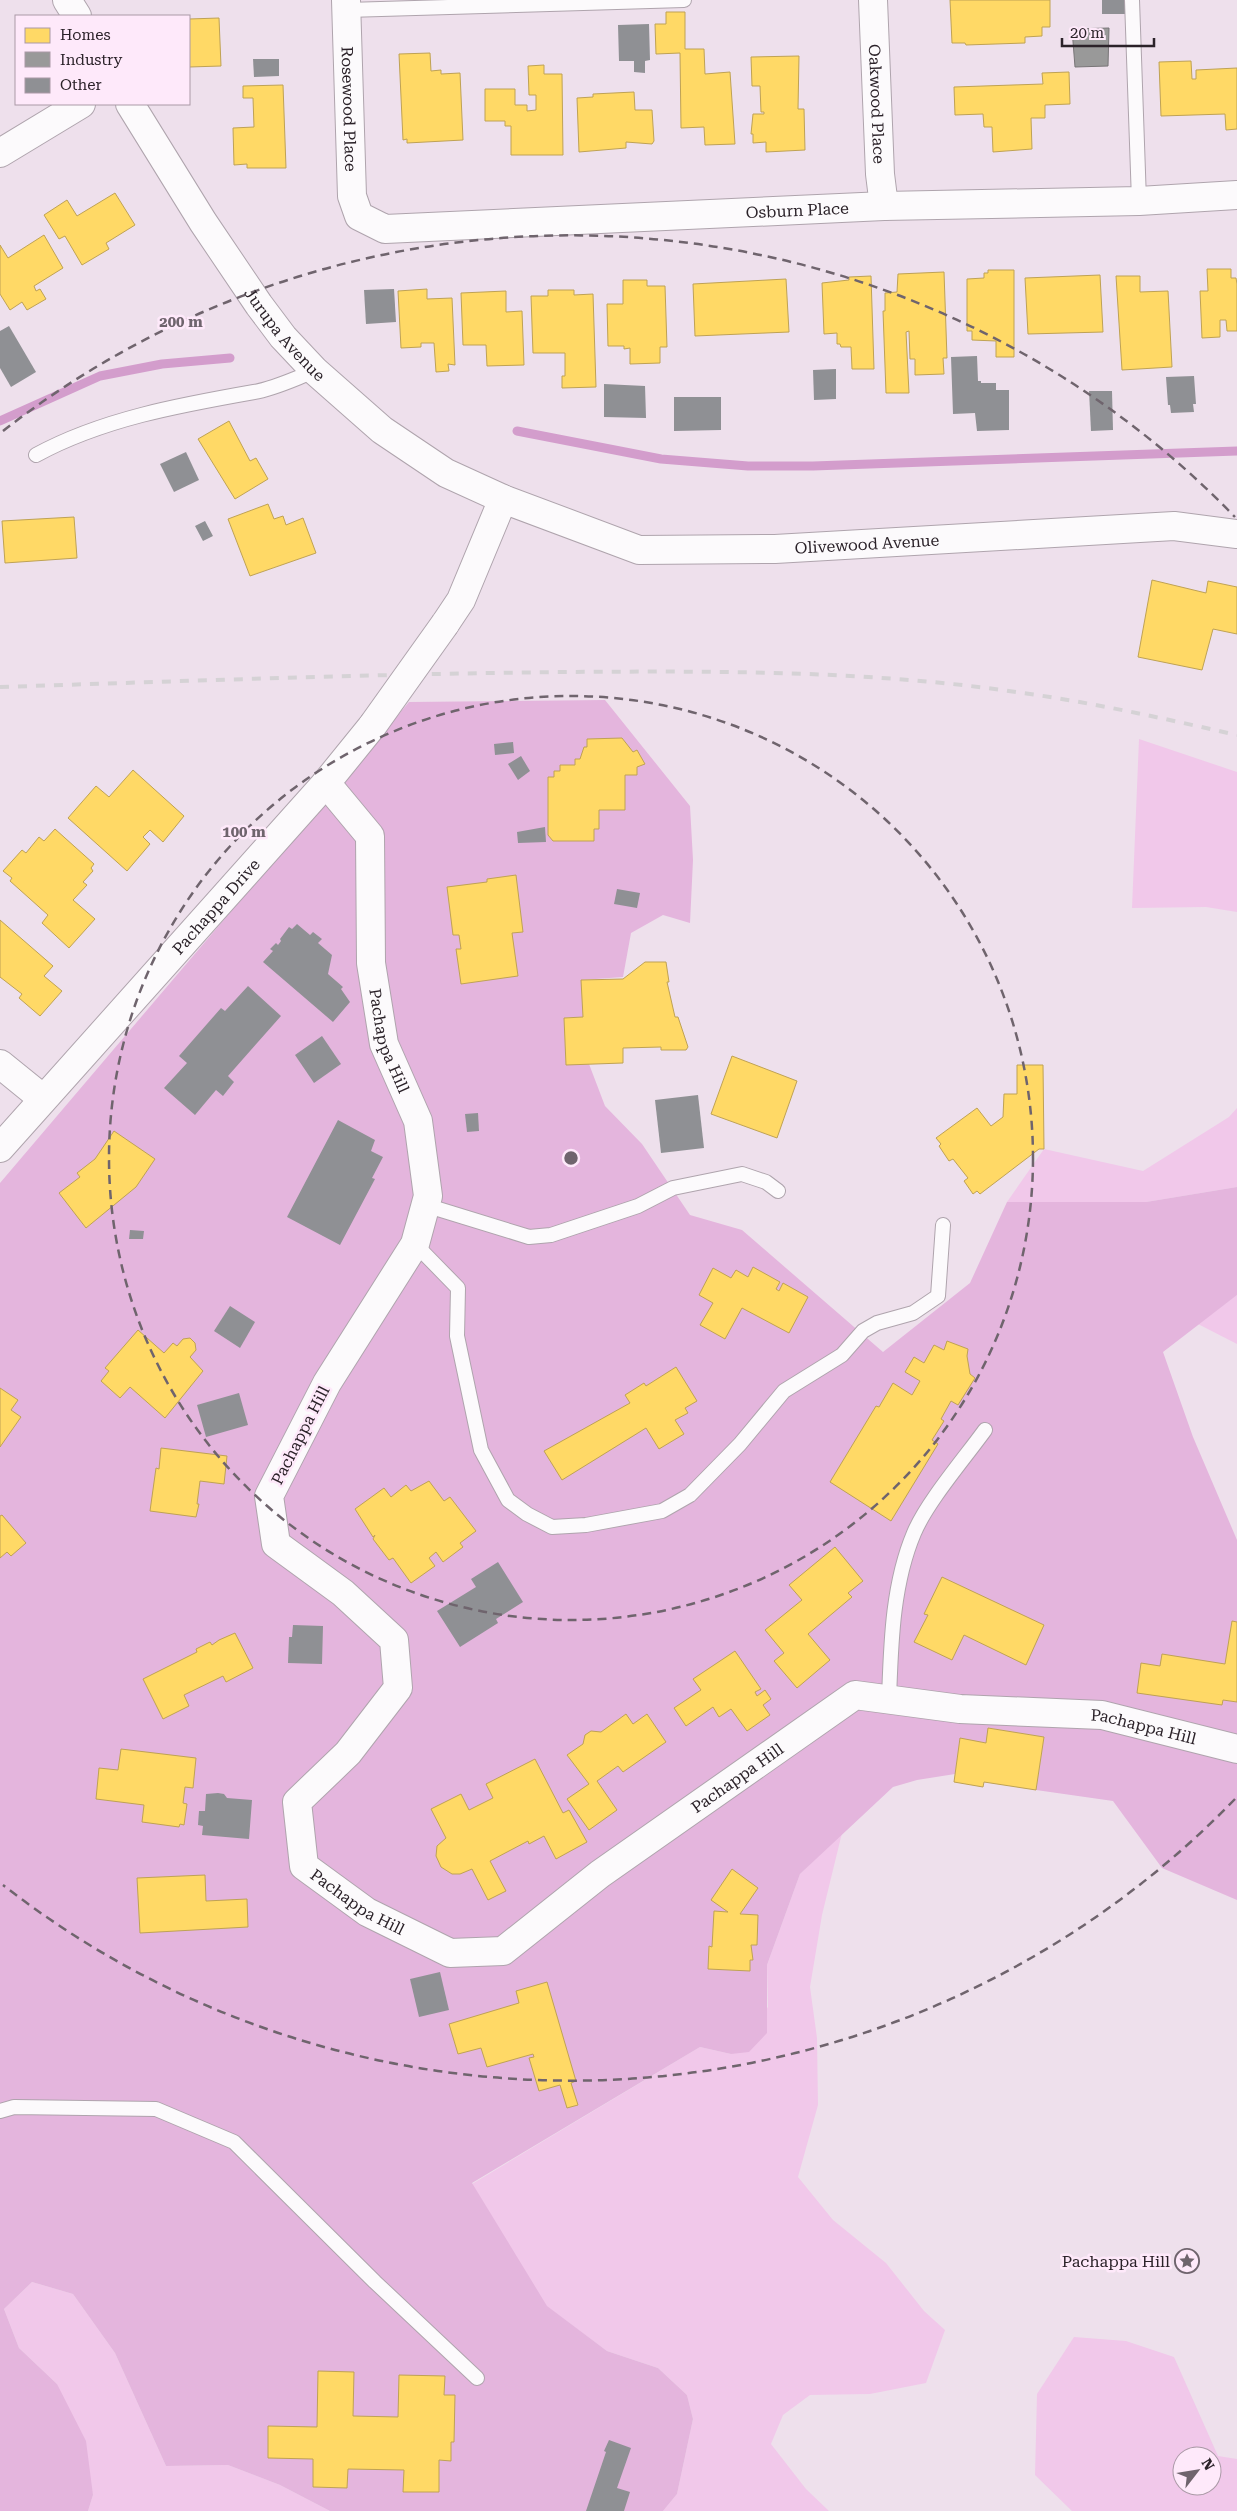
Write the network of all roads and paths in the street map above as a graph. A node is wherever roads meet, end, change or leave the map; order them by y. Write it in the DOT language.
graph roads {
  1 [pos="67,0"];
  2 [pos="684,0"];
  3 [pos="873,0"];
  4 [pos="1132,0"];
  5 [pos="603,1"];
  6 [pos="347,5"];
  7 [pos="76,15"];
  8 [pos="79,105"];
  9 [pos="131,105"];
  10 [pos="0,153"];
  11 [pos="1237,195"];
  12 [pos="1139,201"];
  13 [pos="884,206"];
  14 [pos="359,216"];
  15 [pos="315,371"];
  16 [pos="36,455"];
  17 [pos="504,499"];
  18 [pos="1237,534"];
  19 [pos="326,783"];
  20 [pos="0,1064"];
  21 [pos="42,1098"];
  22 [pos="0,1148"];
  23 [pos="778,1191"];
  24 [pos="425,1205"];
  25 [pos="943,1225"];
  26 [pos="415,1244"];
  27 [pos="985,1430"];
  28 [pos="889,1699"];
  29 [pos="1237,1749"];
  30 [pos="0,2111"];
  31 [pos="477,2378"];
  1 -- 7 [label="street"];
  2 -- 5 [label="lane"];
  3 -- 13 [label="street, Oakwood Place"];
  4 -- 12 [label="lane"];
  5 -- 6 [label="lane"];
  6 -- 14 [label="street, Rosewood Place"];
  8 -- 10 [label="street"];
  9 -- 15 [label="street, Jurupa Avenue"];
  11 -- 12 [label="street, Osburn Place"];
  12 -- 13 [label="street, Osburn Place"];
  13 -- 14 [label="street, Osburn Place"];
  15 -- 16 [label="lane"];
  15 -- 17 [label="street, Jurupa Avenue"];
  17 -- 18 [label="street, Olivewood Avenue"];
  17 -- 19 [label="street, Pachappa Drive, bridge"];
  19 -- 21 [label="street, Pachappa Drive"];
  19 -- 24 [label="street, Pachappa Hill"];
  20 -- 21 [label="street"];
  21 -- 22 [label="street, Pachappa Drive"];
  23 -- 24 [label="lane"];
  24 -- 26 [label="street, Pachappa Hill"];
  25 -- 26 [label="lane"];
  26 -- 28 [label="street, Pachappa Hill"];
  27 -- 28 [label="lane"];
  28 -- 29 [label="street, Pachappa Hill"];
  30 -- 31 [label="lane"];
}
